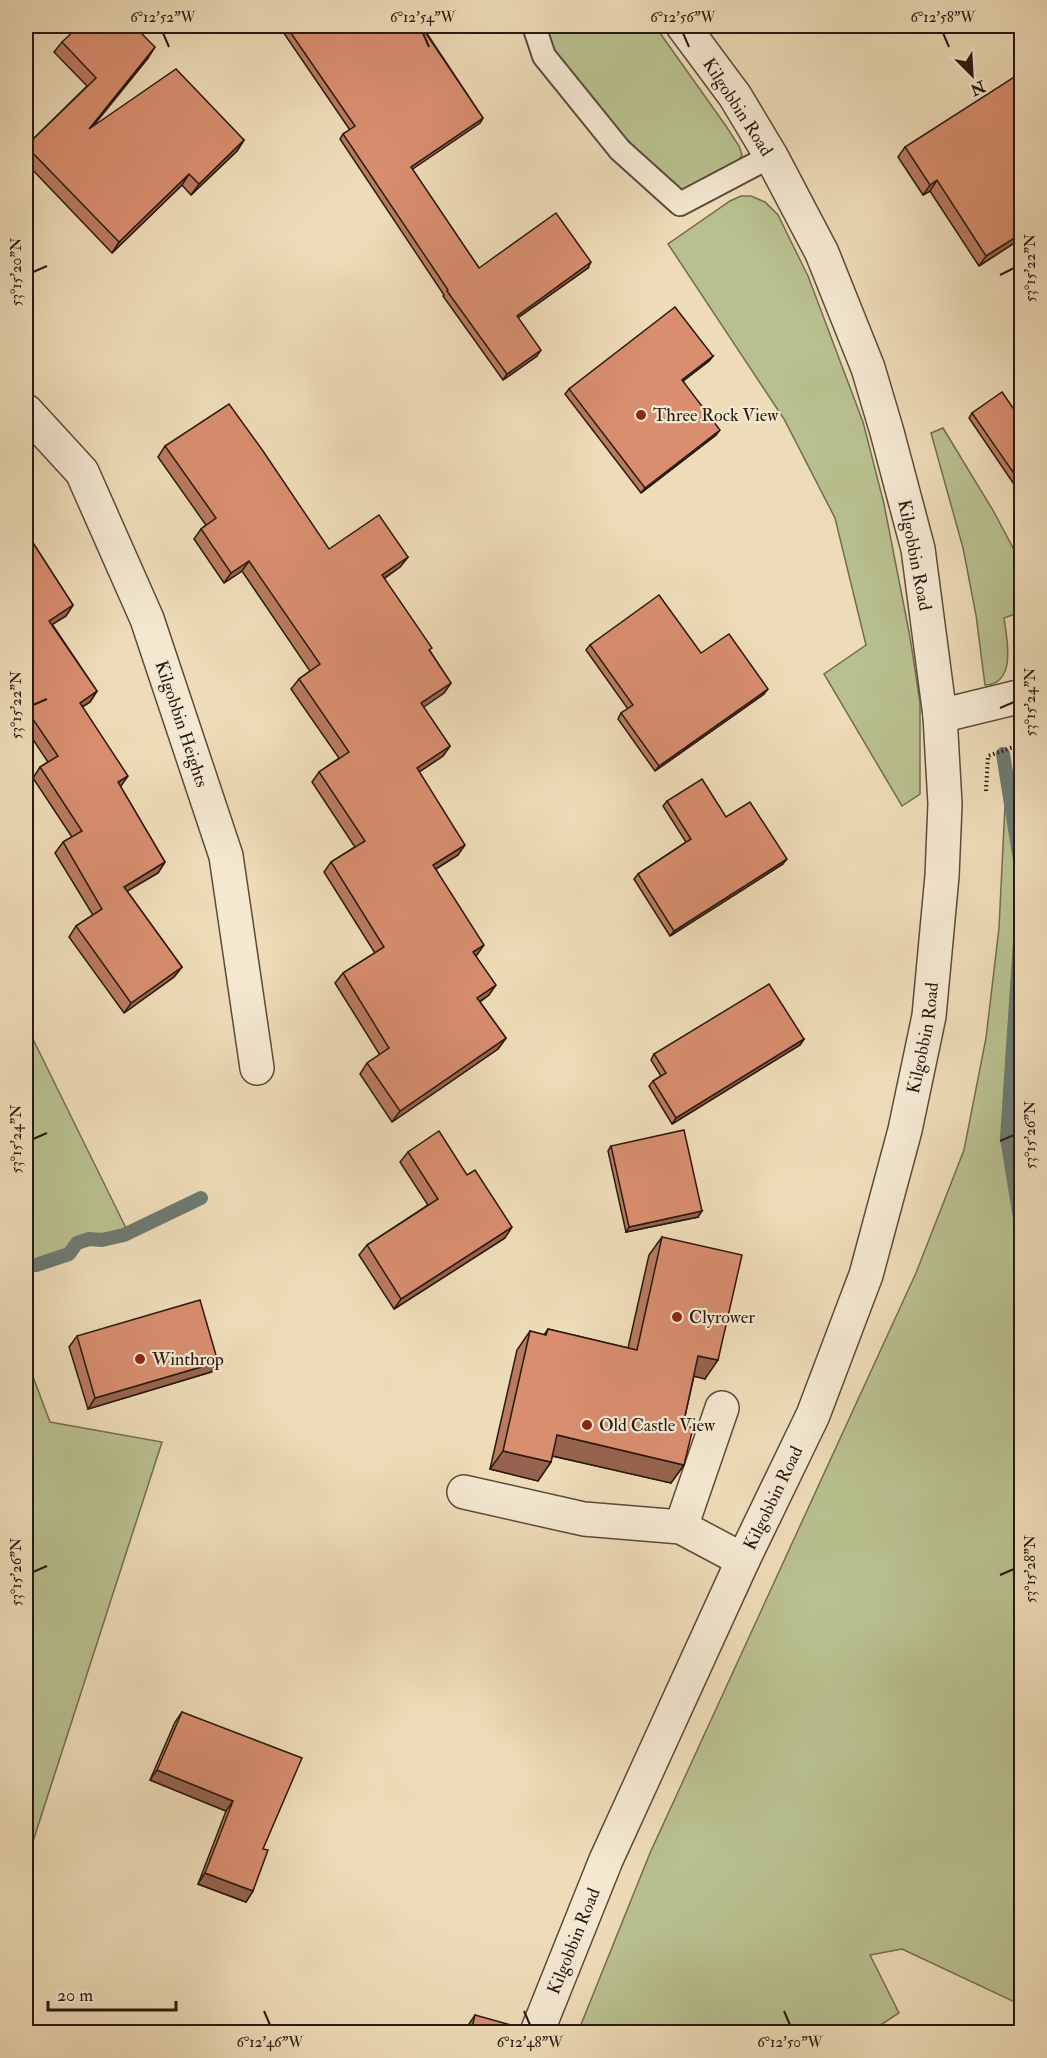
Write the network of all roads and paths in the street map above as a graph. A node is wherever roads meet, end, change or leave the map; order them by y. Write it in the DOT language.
graph roads {
  1 [pos="534,26"];
  2 [pos="683,26"];
  3 [pos="771,156"];
  4 [pos="26,411"];
  5 [pos="1022,696"];
  6 [pos="940,716"];
  7 [pos="1022,744"];
  8 [pos="988,756"];
  9 [pos="257,1068"];
  10 [pos="722,1408"];
  11 [pos="464,1492"];
  12 [pos="681,1527"];
  13 [pos="743,1560"];
  14 [pos="537,2032"];
  1 -- 3 [label="lane"];
  2 -- 3 [label="street, Kilgobbin Road"];
  3 -- 6 [label="street, Kilgobbin Road"];
  4 -- 9 [label="street, Kilgobbin Heights"];
  5 -- 6 [label="street"];
  6 -- 13 [label="street, Kilgobbin Road"];
  7 -- 8 [label="path"];
  10 -- 12 [label="street"];
  11 -- 12 [label="street"];
  12 -- 13 [label="street"];
  13 -- 14 [label="street, Kilgobbin Road"];
}
